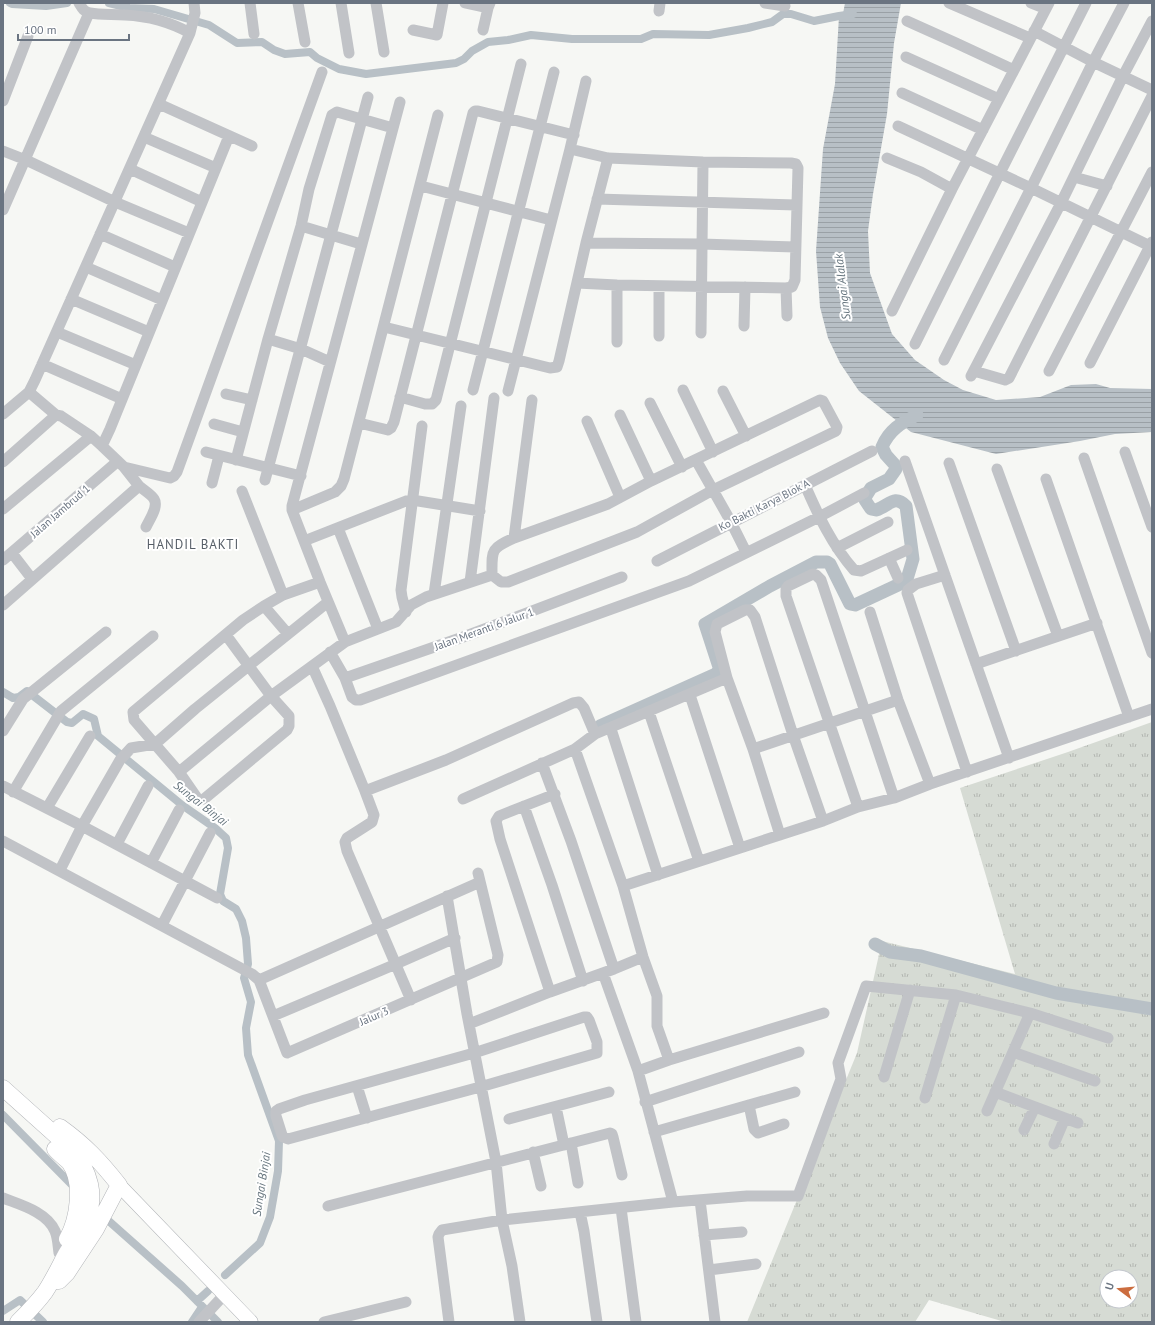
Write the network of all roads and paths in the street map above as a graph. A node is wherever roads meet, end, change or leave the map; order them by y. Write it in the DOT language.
graph roads {
  1 [pos="250,3"];
  2 [pos="298,3"];
  3 [pos="341,3"];
  4 [pos="376,3"];
  5 [pos="443,3"];
  6 [pos="465,3"];
  7 [pos="765,3"];
  8 [pos="949,3"];
  9 [pos="1031,3"];
  10 [pos="1086,3"];
  11 [pos="1124,3"];
  12 [pos="489,5"];
  13 [pos="785,6"];
  14 [pos="1047,6"];
  15 [pos="83,8"];
  16 [pos="194,8"];
  17 [pos="1152,21"];
  18 [pos="907,22"];
  19 [pos="191,30"];
  20 [pos="413,30"];
  21 [pos="483,30"];
  22 [pos="254,34"];
  23 [pos="1032,35"];
  24 [pos="28,36"];
  25 [pos="305,42"];
  26 [pos="1064,47"];
  27 [pos="384,52"];
  28 [pos="349,53"];
  29 [pos="906,57"];
  30 [pos="1093,62"];
  31 [pos="521,64"];
  32 [pos="1014,70"];
  33 [pos="322,72"];
  34 [pos="554,72"];
  35 [pos="1123,76"];
  36 [pos="586,81"];
  37 [pos="1152,90"];
  38 [pos="902,93"];
  39 [pos="368,96"];
  40 [pos="1152,96"];
  41 [pos="999,99"];
  42 [pos="3,101"];
  43 [pos="400,102"];
  44 [pos="159,104"];
  45 [pos="438,115"];
  46 [pos="362,118"];
  47 [pos="508,118"];
  48 [pos="541,126"];
  49 [pos="898,126"];
  50 [pos="393,128"];
  51 [pos="983,130"];
  52 [pos="574,135"];
  53 [pos="229,136"];
  54 [pos="144,137"];
  55 [pos="252,146"];
  56 [pos="570,149"];
  57 [pos="3,151"];
  58 [pos="608,158"];
  59 [pos="887,158"];
  60 [pos="968,158"];
  61 [pos="26,160"];
  62 [pos="702,162"];
  63 [pos="216,168"];
  64 [pos="130,169"];
  65 [pos="1152,172"];
  66 [pos="1000,173"];
  67 [pos="1074,177"];
  68 [pos="421,186"];
  69 [pos="1107,186"];
  70 [pos="1031,188"];
  71 [pos="952,189"];
  72 [pos="453,194"];
  73 [pos="597,199"];
  74 [pos="115,202"];
  75 [pos="202,202"];
  76 [pos="701,202"];
  77 [pos="485,203"];
  78 [pos="1061,203"];
  79 [pos="796,205"];
  80 [pos="3,210"];
  81 [pos="518,212"];
  82 [pos="1091,218"];
  83 [pos="551,220"];
  84 [pos="301,226"];
  85 [pos="1121,232"];
  86 [pos="189,233"];
  87 [pos="100,234"];
  88 [pos="331,235"];
  89 [pos="586,243"];
  90 [pos="361,244"];
  91 [pos="701,244"];
  92 [pos="1151,244"];
  93 [pos="795,247"];
  94 [pos="175,267"];
  95 [pos="86,268"];
  96 [pos="577,283"];
  97 [pos="617,285"];
  98 [pos="659,286"];
  99 [pos="701,286"];
  100 [pos="745,287"];
  101 [pos="786,288"];
  102 [pos="71,299"];
  103 [pos="162,300"];
  104 [pos="892,311"];
  105 [pos="787,316"];
  106 [pos="744,326"];
  107 [pos="384,327"];
  108 [pos="57,332"];
  109 [pos="149,332"];
  110 [pos="701,333"];
  111 [pos="416,335"];
  112 [pos="659,336"];
  113 [pos="268,339"];
  114 [pos="617,342"];
  115 [pos="451,343"];
  116 [pos="915,344"];
  117 [pos="301,350"];
  118 [pos="483,351"];
  119 [pos="516,359"];
  120 [pos="944,360"];
  121 [pos="330,362"];
  122 [pos="1090,363"];
  123 [pos="42,364"];
  124 [pos="136,365"];
  125 [pos="1049,371"];
  126 [pos="473,390"];
  127 [pos="683,390"];
  128 [pos="508,391"];
  129 [pos="723,391"];
  130 [pos="29,392"];
  131 [pos="226,394"];
  132 [pos="400,397"];
  133 [pos="494,398"];
  134 [pos="122,399"];
  135 [pos="252,400"];
  136 [pos="532,400"];
  137 [pos="650,403"];
  138 [pos="461,406"];
  139 [pos="3,414"];
  140 [pos="56,415"];
  141 [pos="620,415"];
  142 [pos="587,421"];
  143 [pos="359,423"];
  144 [pos="214,424"];
  145 [pos="422,426"];
  146 [pos="244,432"];
  147 [pos="91,436"];
  148 [pos="746,436"];
  149 [pos="102,446"];
  150 [pos="872,451"];
  151 [pos="206,452"];
  152 [pos="713,452"];
  153 [pos="1126,452"];
  154 [pos="219,456"];
  155 [pos="1084,458"];
  156 [pos="236,460"];
  157 [pos="696,460"];
  158 [pos="904,461"];
  159 [pos="3,462"];
  160 [pos="949,463"];
  161 [pos="121,464"];
  162 [pos="682,467"];
  163 [pos="268,468"];
  164 [pos="997,469"];
  165 [pos="301,476"];
  166 [pos="1046,479"];
  167 [pos="265,480"];
  168 [pos="651,481"];
  169 [pos="212,483"];
  170 [pos="805,485"];
  171 [pos="139,486"];
  172 [pos="713,490"];
  173 [pos="242,491"];
  174 [pos="864,493"];
  175 [pos="620,497"];
  176 [pos="412,500"];
  177 [pos="446,506"];
  178 [pos="3,509"];
  179 [pos="292,510"];
  180 [pos="480,511"];
  181 [pos="819,517"];
  182 [pos="731,522"];
  183 [pos="888,522"];
  184 [pos="146,527"];
  185 [pos="1152,527"];
  186 [pos="338,528"];
  187 [pos="514,538"];
  188 [pos="304,541"];
  189 [pos="837,548"];
  190 [pos="907,550"];
  191 [pos="746,552"];
  192 [pos="7,557"];
  193 [pos="889,558"];
  194 [pos="657,561"];
  195 [pos="492,575"];
  196 [pos="945,575"];
  197 [pos="622,577"];
  198 [pos="898,578"];
  199 [pos="32,579"];
  200 [pos="320,582"];
  201 [pos="470,582"];
  202 [pos="434,594"];
  203 [pos="283,595"];
  204 [pos="328,602"];
  205 [pos="3,604"];
  206 [pos="264,606"];
  207 [pos="406,612"];
  208 [pos="870,612"];
  209 [pos="1097,623"];
  210 [pos="378,629"];
  211 [pos="106,632"];
  212 [pos="288,634"];
  213 [pos="226,635"];
  214 [pos="153,636"];
  215 [pos="1058,636"];
  216 [pos="345,642"];
  217 [pos="1016,651"];
  218 [pos="330,652"];
  219 [pos="1152,653"];
  220 [pos="976,664"];
  221 [pos="312,666"];
  222 [pos="249,667"];
  223 [pos="345,678"];
  224 [pos="727,678"];
  225 [pos="690,695"];
  226 [pos="271,696"];
  227 [pos="898,700"];
  228 [pos="1152,709"];
  229 [pos="865,710"];
  230 [pos="649,712"];
  231 [pos="1129,717"];
  232 [pos="829,723"];
  233 [pos="611,729"];
  234 [pos="3,731"];
  235 [pos="595,734"];
  236 [pos="793,735"];
  237 [pos="90,736"];
  238 [pos="155,744"];
  239 [pos="575,749"];
  240 [pos="753,749"];
  241 [pos="1009,758"];
  242 [pos="542,763"];
  243 [pos="179,772"];
  244 [pos="967,772"];
  245 [pos="930,784"];
  246 [pos="3,786"];
  247 [pos="148,786"];
  248 [pos="365,791"];
  249 [pos="13,792"];
  250 [pos="555,794"];
  251 [pos="894,798"];
  252 [pos="463,799"];
  253 [pos="524,806"];
  254 [pos="858,807"];
  255 [pos="47,808"];
  256 [pos="179,810"];
  257 [pos="823,820"];
  258 [pos="82,826"];
  259 [pos="210,833"];
  260 [pos="780,835"];
  261 [pos="3,841"];
  262 [pos="117,844"];
  263 [pos="740,848"];
  264 [pos="699,861"];
  265 [pos="151,863"];
  266 [pos="60,870"];
  267 [pos="658,875"];
  268 [pos="184,881"];
  269 [pos="623,886"];
  270 [pos="447,896"];
  271 [pos="217,898"];
  272 [pos="162,925"];
  273 [pos="379,926"];
  274 [pos="455,938"];
  275 [pos="643,957"];
  276 [pos="396,964"];
  277 [pos="609,971"];
  278 [pos="252,974"];
  279 [pos="460,977"];
  280 [pos="583,981"];
  281 [pos="910,990"];
  282 [pos="550,992"];
  283 [pos="956,995"];
  284 [pos="411,1000"];
  285 [pos="824,1013"];
  286 [pos="1030,1013"];
  287 [pos="272,1016"];
  288 [pos="469,1024"];
  289 [pos="1108,1038"];
  290 [pos="799,1052"];
  291 [pos="1013,1052"];
  292 [pos="474,1053"];
  293 [pos="669,1060"];
  294 [pos="638,1071"];
  295 [pos="884,1077"];
  296 [pos="1095,1081"];
  297 [pos="357,1086"];
  298 [pos="480,1087"];
  299 [pos="609,1092"];
  300 [pos="795,1092"];
  301 [pos="995,1092"];
  302 [pos="6,1096"];
  303 [pos="926,1098"];
  304 [pos="645,1102"];
  305 [pos="749,1106"];
  306 [pos="556,1107"];
  307 [pos="1035,1107"];
  308 [pos="987,1111"];
  309 [pos="367,1118"];
  310 [pos="1065,1118"];
  311 [pos="509,1119"];
  312 [pos="784,1124"];
  313 [pos="1078,1124"];
  314 [pos="1024,1130"];
  315 [pos="654,1132"];
  316 [pos="568,1144"];
  317 [pos="1054,1144"];
  318 [pos="533,1152"];
  319 [pos="496,1162"];
  320 [pos="622,1175"];
  321 [pos="578,1183"];
  322 [pos="119,1185"];
  323 [pos="541,1186"];
  324 [pos="3,1198"];
  325 [pos="700,1200"];
  326 [pos="673,1202"];
  327 [pos="328,1206"];
  328 [pos="621,1208"];
  329 [pos="580,1212"];
  330 [pos="502,1220"];
  331 [pos="742,1232"];
  332 [pos="704,1235"];
  333 [pos="62,1252"];
  334 [pos="756,1264"];
  335 [pos="709,1270"];
  336 [pos="45,1292"];
  337 [pos="224,1296"];
  338 [pos="406,1302"];
  339 [pos="24,1314"];
  340 [pos="199,1322"];
  341 [pos="251,1322"];
  342 [pos="324,1322"];
  343 [pos="449,1322"];
  344 [pos="520,1322"];
  345 [pos="597,1322"];
  346 [pos="636,1322"];
  347 [pos="715,1322"];
  1 -- 22 [label="street"];
  2 -- 25 [label="street"];
  3 -- 28 [label="street"];
  4 -- 27 [label="street"];
  5 -- 20 [label="street"];
  6 -- 12 [label="street"];
  7 -- 13 [label="street"];
  8 -- 23 [label="street"];
  9 -- 14 [label="street"];
  10 -- 26 [label="street"];
  11 -- 30 [label="street"];
  12 -- 21 [label="street"];
  14 -- 23 [label="street"];
  15 -- 19 [label="street"];
  15 -- 61 [label="street"];
  16 -- 19 [label="street"];
  17 -- 35 [label="street"];
  18 -- 32 [label="street"];
  19 -- 44 [label="street"];
  23 -- 26 [label="street"];
  23 -- 32 [label="street"];
  24 -- 42 [label="street"];
  26 -- 30 [label="street"];
  26 -- 66 [label="street"];
  29 -- 41 [label="street"];
  30 -- 35 [label="street"];
  30 -- 70 [label="street"];
  31 -- 47 [label="street"];
  32 -- 41 [label="street"];
  33 -- 161 [label="street"];
  34 -- 48 [label="street"];
  35 -- 37 [label="street"];
  35 -- 67 [label="street"];
  36 -- 52 [label="street"];
  38 -- 51 [label="street"];
  39 -- 46 [label="street"];
  40 -- 69 [label="street"];
  41 -- 51 [label="street"];
  43 -- 50 [label="street"];
  44 -- 53 [label="street"];
  44 -- 54 [label="street"];
  45 -- 68 [label="street"];
  46 -- 50 [label="street"];
  46 -- 84 [label="street"];
  46 -- 88 [label="street"];
  47 -- 48 [label="street"];
  47 -- 72 [label="street"];
  47 -- 77 [label="street"];
  48 -- 52 [label="street"];
  48 -- 81 [label="street"];
  49 -- 60 [label="street"];
  50 -- 90 [label="street"];
  51 -- 60 [label="street"];
  52 -- 56 [label="street"];
  53 -- 55 [label="street"];
  53 -- 63 [label="street"];
  54 -- 63 [label="street"];
  54 -- 64 [label="street"];
  56 -- 58 [label="street"];
  56 -- 83 [label="street"];
  57 -- 61 [label="street"];
  58 -- 62 [label="street"];
  58 -- 73 [label="street"];
  59 -- 71 [label="street"];
  60 -- 66 [label="street"];
  60 -- 71 [label="street"];
  61 -- 74 [label="street"];
  61 -- 80 [label="street"];
  62 -- 76 [label="street"];
  62 -- 79 [label="street"];
  63 -- 75 [label="street"];
  64 -- 74 [label="street"];
  64 -- 75 [label="street"];
  65 -- 85 [label="street"];
  66 -- 70 [label="street"];
  66 -- 116 [label="street"];
  67 -- 69 [label="street"];
  67 -- 78 [label="street"];
  68 -- 72 [label="street"];
  68 -- 107 [label="street"];
  69 -- 82 [label="street"];
  70 -- 78 [label="street"];
  70 -- 120 [label="street"];
  71 -- 104 [label="street"];
  72 -- 77 [label="street"];
  72 -- 111 [label="street"];
  73 -- 76 [label="street"];
  73 -- 89 [label="street"];
  74 -- 86 [label="street"];
  74 -- 87 [label="street"];
  75 -- 86 [label="street"];
  76 -- 79 [label="street"];
  76 -- 91 [label="street"];
  77 -- 81 [label="street"];
  77 -- 115 [label="street"];
  78 -- 82 [label="street"];
  78 -- 82 [label="street"];
  79 -- 93 [label="street"];
  81 -- 83 [label="street"];
  81 -- 118 [label="street"];
  82 -- 85 [label="street"];
  83 -- 119 [label="street"];
  84 -- 88 [label="street"];
  84 -- 113 [label="street"];
  85 -- 92 [label="street"];
  85 -- 125 [label="street"];
  86 -- 94 [label="street"];
  87 -- 94 [label="street"];
  87 -- 95 [label="street"];
  88 -- 90 [label="street"];
  88 -- 117 [label="street"];
  89 -- 91 [label="street"];
  89 -- 96 [label="street"];
  90 -- 121 [label="street"];
  91 -- 93 [label="street"];
  91 -- 99 [label="street"];
  92 -- 122 [label="street"];
  93 -- 101 [label="street"];
  94 -- 103 [label="street"];
  95 -- 102 [label="street"];
  95 -- 103 [label="street"];
  96 -- 97 [label="street"];
  96 -- 119 [label="street"];
  97 -- 98 [label="street"];
  97 -- 114 [label="street"];
  98 -- 99 [label="street"];
  98 -- 112 [label="street"];
  99 -- 100 [label="street"];
  99 -- 110 [label="street"];
  100 -- 101 [label="street"];
  100 -- 106 [label="street"];
  101 -- 105 [label="street"];
  102 -- 108 [label="street"];
  102 -- 109 [label="street"];
  103 -- 109 [label="street"];
  107 -- 111 [label="street"];
  107 -- 143 [label="street"];
  108 -- 123 [label="street"];
  108 -- 124 [label="street"];
  109 -- 124 [label="street"];
  111 -- 115 [label="street"];
  111 -- 132 [label="street"];
  113 -- 117 [label="street"];
  113 -- 135 [label="street"];
  115 -- 118 [label="street"];
  115 -- 132 [label="street"];
  117 -- 121 [label="street"];
  117 -- 163 [label="street"];
  118 -- 119 [label="street"];
  118 -- 126 [label="street"];
  119 -- 128 [label="street"];
  121 -- 165 [label="street"];
  123 -- 130 [label="street"];
  123 -- 134 [label="street"];
  124 -- 134 [label="street"];
  127 -- 152 [label="street"];
  129 -- 148 [label="street"];
  130 -- 139 [label="street"];
  130 -- 140 [label="street"];
  131 -- 135 [label="street"];
  132 -- 143 [label="street"];
  133 -- 180 [label="street"];
  134 -- 149 [label="street"];
  135 -- 146 [label="street"];
  136 -- 187 [label="street"];
  137 -- 162 [label="street"];
  138 -- 177 [label="street"];
  140 -- 147 [label="street"];
  140 -- 159 [label="street"];
  141 -- 168 [label="street"];
  142 -- 175 [label="street"];
  143 -- 179 [label="street"];
  144 -- 146 [label="street"];
  145 -- 176 [label="street"];
  146 -- 156 [label="street"];
  147 -- 149 [label="street"];
  147 -- 178 [label="street"];
  148 -- 152 [label="street"];
  148 -- 172 [label="street"];
  149 -- 161 [label="street"];
  150 -- 170 [label="street, Ko Bakti Karya Blok A"];
  151 -- 154 [label="street"];
  152 -- 157 [label="street"];
  153 -- 185 [label="street"];
  154 -- 156 [label="street"];
  154 -- 169 [label="street"];
  155 -- 219 [label="street"];
  156 -- 163 [label="street"];
  157 -- 162 [label="street"];
  157 -- 172 [label="street"];
  158 -- 196 [label="street"];
  160 -- 217 [label="street"];
  161 -- 171 [label="street"];
  161 -- 192 [label="street, Jalan Jambrud 1"];
  162 -- 168 [label="street"];
  163 -- 165 [label="street"];
  163 -- 167 [label="street"];
  164 -- 215 [label="street"];
  165 -- 179 [label="street"];
  166 -- 209 [label="street"];
  168 -- 175 [label="street"];
  170 -- 181 [label="street"];
  170 -- 182 [label="street, Ko Bakti Karya Blok A"];
  171 -- 184 [label="street"];
  171 -- 199 [label="street"];
  172 -- 182 [label="street"];
  172 -- 195 [label="street"];
  173 -- 203 [label="street"];
  174 -- 181 [label="street"];
  175 -- 187 [label="street"];
  176 -- 177 [label="street"];
  176 -- 186 [label="street"];
  176 -- 207 [label="street"];
  177 -- 180 [label="street"];
  177 -- 202 [label="street"];
  179 -- 188 [label="street"];
  180 -- 201 [label="street"];
  181 -- 189 [label="street"];
  181 -- 191 [label="street"];
  182 -- 191 [label="street"];
  182 -- 194 [label="street, Ko Bakti Karya Blok A"];
  183 -- 189 [label="street"];
  186 -- 188 [label="street"];
  186 -- 210 [label="street"];
  187 -- 195 [label="street"];
  188 -- 200 [label="street"];
  189 -- 193 [label="street"];
  190 -- 193 [label="street"];
  191 -- 223 [label="street"];
  192 -- 199 [label="street"];
  193 -- 198 [label="street"];
  195 -- 201 [label="street"];
  196 -- 220 [label="street"];
  196 -- 244 [label="street"];
  197 -- 223 [label="street, Jalan Meranti 6 Jalur 1"];
  199 -- 205 [label="street"];
  200 -- 203 [label="street"];
  200 -- 204 [label="street"];
  201 -- 202 [label="street"];
  202 -- 207 [label="street"];
  203 -- 206 [label="street"];
  204 -- 212 [label="street"];
  204 -- 216 [label="street"];
  206 -- 212 [label="street"];
  206 -- 213 [label="street"];
  207 -- 210 [label="street"];
  208 -- 227 [label="street"];
  209 -- 215 [label="street"];
  209 -- 231 [label="street"];
  210 -- 216 [label="street"];
  211 -- 234 [label="street"];
  212 -- 222 [label="street"];
  213 -- 222 [label="street"];
  213 -- 238 [label="street"];
  214 -- 249 [label="street"];
  215 -- 217 [label="street"];
  216 -- 218 [label="street"];
  217 -- 220 [label="street"];
  218 -- 221 [label="street"];
  218 -- 223 [label="street"];
  220 -- 241 [label="street"];
  221 -- 226 [label="street"];
  221 -- 248 [label="street"];
  222 -- 226 [label="street"];
  222 -- 238 [label="street"];
  224 -- 225 [label="street"];
  224 -- 236 [label="street"];
  224 -- 240 [label="street"];
  225 -- 230 [label="street"];
  225 -- 263 [label="street"];
  226 -- 243 [label="street"];
  226 -- 243 [label="street"];
  227 -- 229 [label="street"];
  227 -- 245 [label="street"];
  228 -- 231 [label="street"];
  229 -- 232 [label="street"];
  229 -- 232 [label="street"];
  229 -- 251 [label="street"];
  230 -- 233 [label="street"];
  230 -- 264 [label="street"];
  231 -- 241 [label="street"];
  232 -- 236 [label="street"];
  232 -- 254 [label="street"];
  233 -- 235 [label="street"];
  233 -- 267 [label="street"];
  235 -- 239 [label="street"];
  235 -- 248 [label="street"];
  236 -- 240 [label="street"];
  236 -- 257 [label="street"];
  237 -- 255 [label="street"];
  238 -- 243 [label="street"];
  238 -- 258 [label="street"];
  239 -- 242 [label="street"];
  239 -- 269 [label="street"];
  240 -- 260 [label="street"];
  241 -- 244 [label="street"];
  242 -- 250 [label="street"];
  242 -- 252 [label="street"];
  244 -- 245 [label="street"];
  245 -- 251 [label="street"];
  246 -- 249 [label="street"];
  247 -- 262 [label="street"];
  248 -- 273 [label="street"];
  249 -- 255 [label="street"];
  250 -- 253 [label="street"];
  250 -- 277 [label="street"];
  251 -- 254 [label="street"];
  253 -- 280 [label="street"];
  253 -- 282 [label="street"];
  254 -- 257 [label="street"];
  255 -- 258 [label="street"];
  256 -- 265 [label="street"];
  257 -- 260 [label="street"];
  258 -- 262 [label="street"];
  258 -- 266 [label="street"];
  259 -- 268 [label="street"];
  260 -- 263 [label="street"];
  261 -- 266 [label="street"];
  262 -- 265 [label="street"];
  263 -- 264 [label="street"];
  264 -- 267 [label="street"];
  265 -- 268 [label="street"];
  266 -- 272 [label="street"];
  267 -- 269 [label="street"];
  268 -- 271 [label="street"];
  268 -- 272 [label="street"];
  269 -- 275 [label="street"];
  270 -- 273 [label="street"];
  270 -- 274 [label="street"];
  270 -- 279 [label="street, Jalur 3"];
  272 -- 278 [label="street"];
  273 -- 276 [label="street"];
  273 -- 278 [label="street"];
  274 -- 276 [label="street"];
  274 -- 279 [label="street"];
  275 -- 277 [label="street"];
  275 -- 293 [label="street"];
  276 -- 284 [label="street"];
  276 -- 287 [label="street"];
  277 -- 280 [label="street"];
  277 -- 294 [label="street"];
  278 -- 287 [label="street"];
  279 -- 284 [label="street, Jalur 3"];
  279 -- 288 [label="street"];
  280 -- 282 [label="street"];
  281 -- 283 [label="street"];
  281 -- 295 [label="street"];
  281 -- 325 [label="street"];
  282 -- 288 [label="street"];
  283 -- 286 [label="street"];
  283 -- 303 [label="street"];
  284 -- 287 [label="street, Jalur 3"];
  285 -- 293 [label="street"];
  286 -- 289 [label="street"];
  286 -- 291 [label="street"];
  288 -- 292 [label="street"];
  290 -- 304 [label="street"];
  291 -- 296 [label="street"];
  291 -- 301 [label="street"];
  292 -- 297 [label="street"];
  292 -- 298 [label="street"];
  292 -- 298 [label="street"];
  293 -- 294 [label="street"];
  294 -- 304 [label="street"];
  297 -- 309 [label="street"];
  297 -- 309 [label="street"];
  298 -- 309 [label="street"];
  298 -- 319 [label="street"];
  299 -- 306 [label="street"];
  300 -- 305 [label="street"];
  301 -- 307 [label="street"];
  301 -- 308 [label="street"];
  302 -- 322 [label="highway"];
  302 -- 333 [label="highway"];
  304 -- 315 [label="street"];
  305 -- 312 [label="street"];
  305 -- 315 [label="street"];
  306 -- 311 [label="street"];
  306 -- 316 [label="street"];
  307 -- 310 [label="street"];
  307 -- 314 [label="street"];
  310 -- 313 [label="street"];
  310 -- 317 [label="street"];
  315 -- 326 [label="street"];
  316 -- 318 [label="street"];
  316 -- 320 [label="street"];
  316 -- 321 [label="street"];
  318 -- 319 [label="street"];
  318 -- 323 [label="street"];
  319 -- 327 [label="street"];
  319 -- 330 [label="street"];
  322 -- 336 [label="highway"];
  322 -- 337 [label="main road"];
  324 -- 333 [label="street"];
  325 -- 326 [label="street"];
  325 -- 332 [label="street"];
  326 -- 328 [label="street"];
  328 -- 329 [label="street"];
  328 -- 346 [label="street"];
  329 -- 330 [label="street"];
  329 -- 345 [label="street"];
  330 -- 343 [label="street"];
  330 -- 344 [label="street"];
  331 -- 332 [label="street"];
  332 -- 335 [label="street"];
  333 -- 336 [label="highway"];
  333 -- 339 [label="highway"];
  334 -- 335 [label="street"];
  335 -- 347 [label="street"];
  336 -- 339 [label="highway"];
  337 -- 340 [label="street"];
  337 -- 341 [label="main road"];
  338 -- 342 [label="street"];
}
